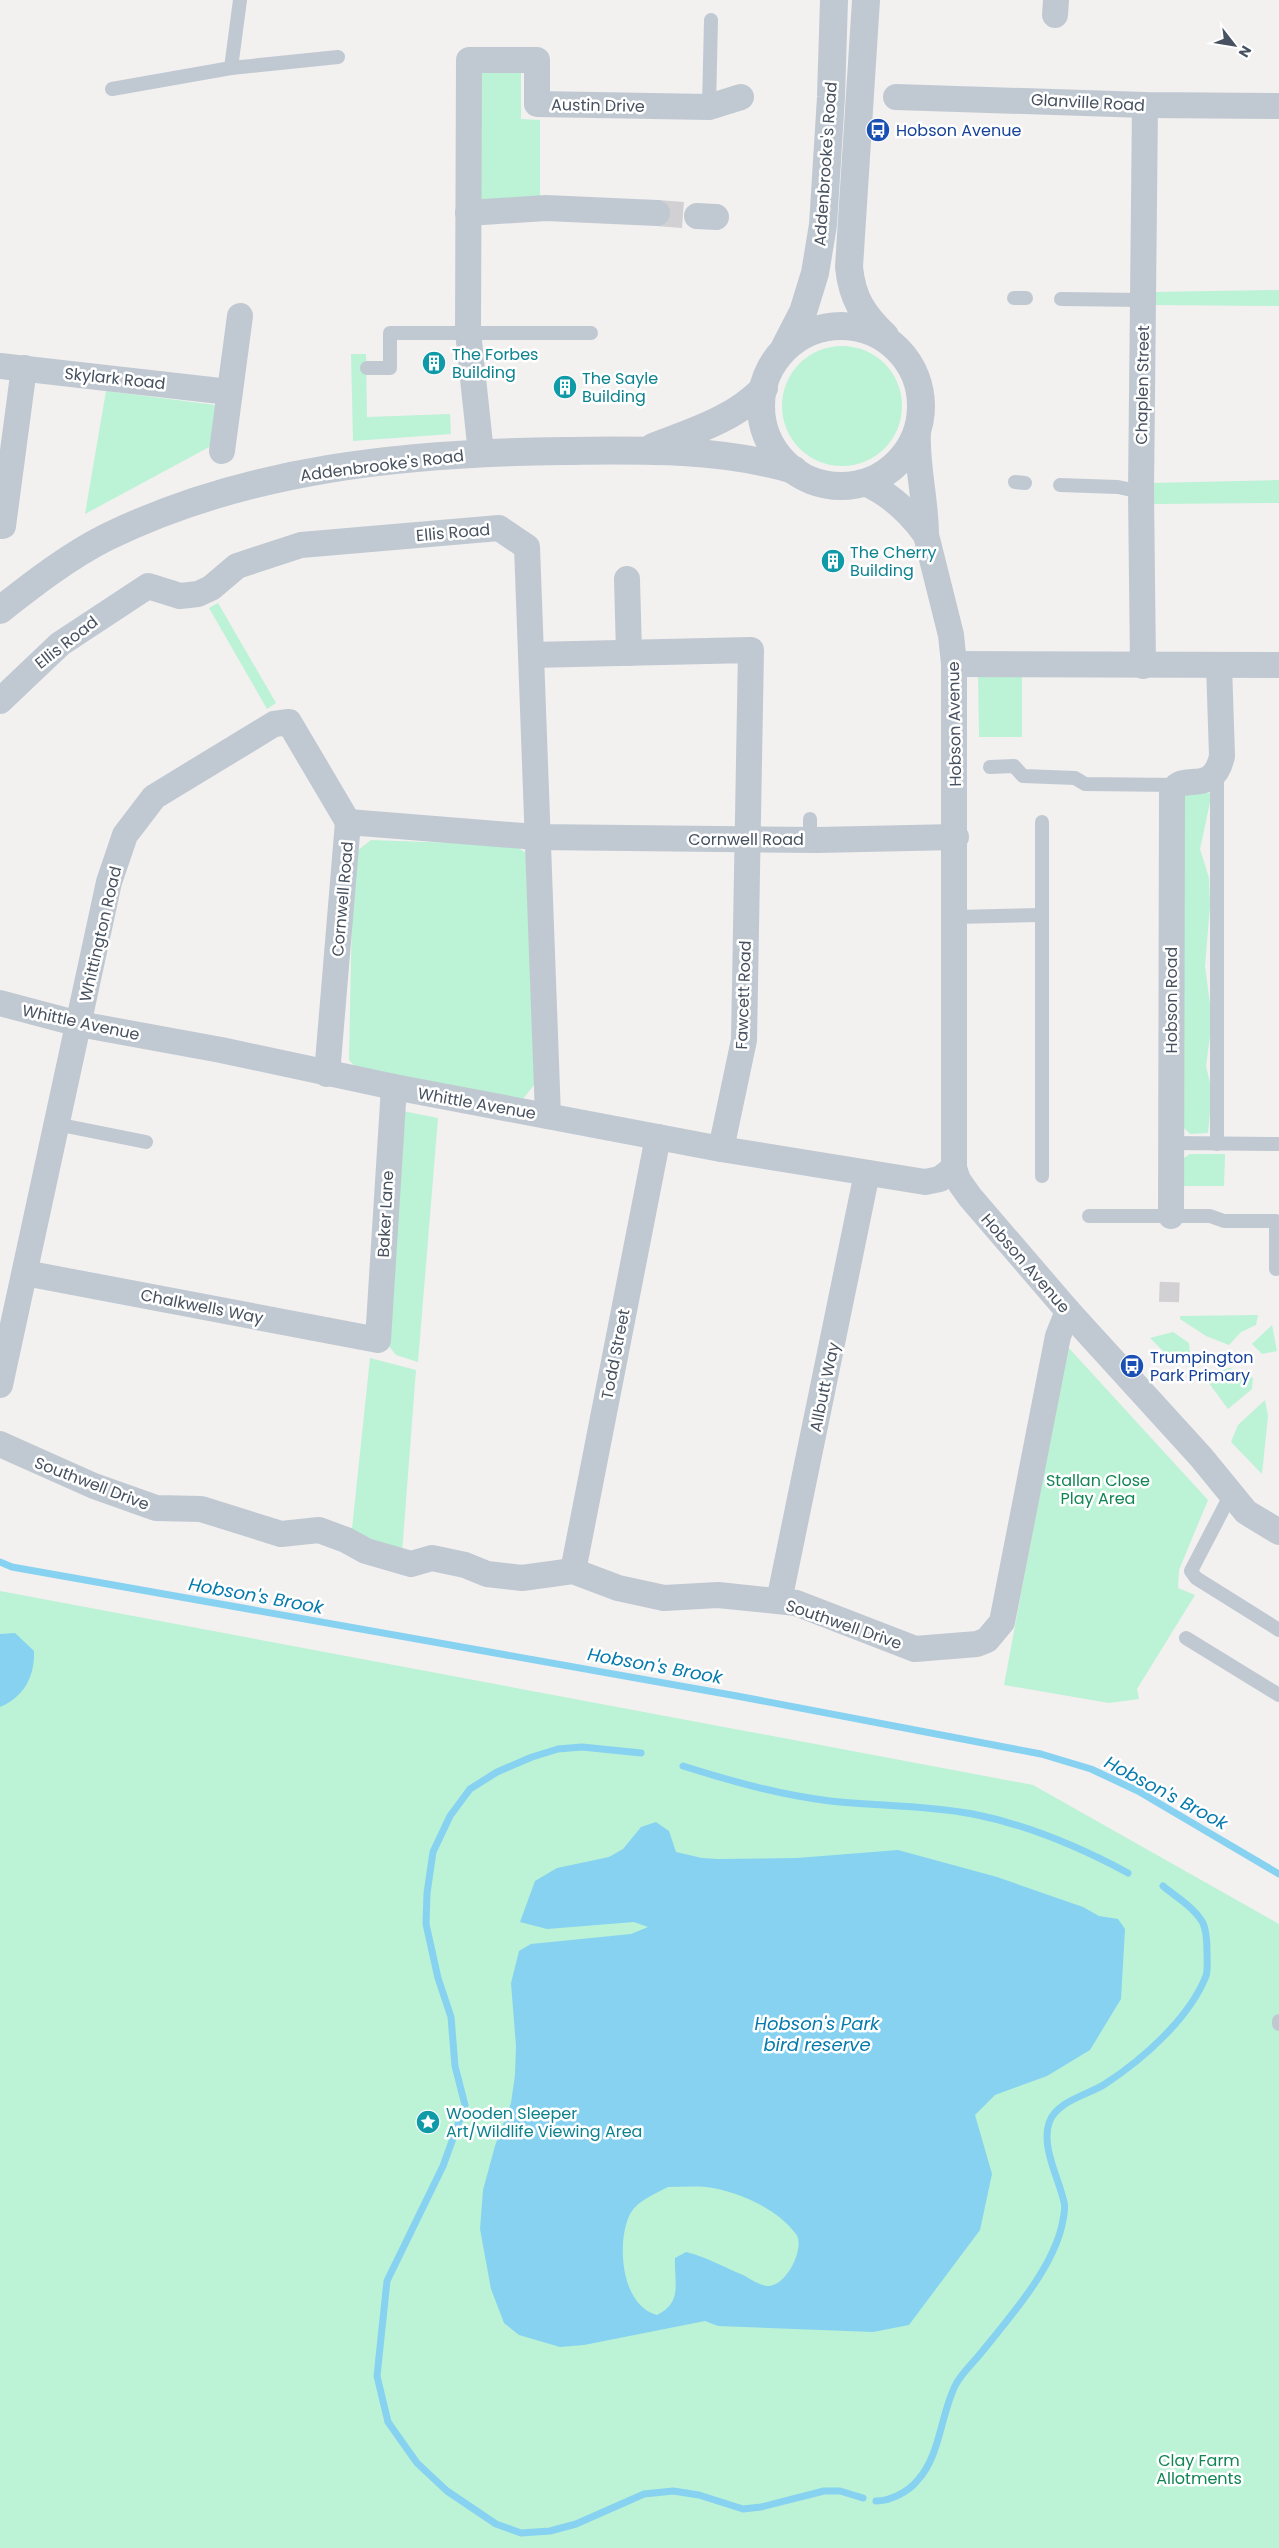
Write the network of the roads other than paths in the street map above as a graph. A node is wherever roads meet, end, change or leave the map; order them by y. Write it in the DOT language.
graph roads {
  1 [pos="240,0"];
  2 [pos="834,0"];
  3 [pos="866,0"];
  4 [pos="711,20"];
  5 [pos="338,57"];
  6 [pos="231,68"];
  7 [pos="112,89"];
  8 [pos="896,96"];
  9 [pos="741,97"];
  10 [pos="1145,105"];
  11 [pos="1279,106"];
  12 [pos="709,107"];
  13 [pos="468,213"];
  14 [pos="657,214"];
  15 [pos="1061,299"];
  16 [pos="1143,300"];
  17 [pos="240,316"];
  18 [pos="468,332"];
  19 [pos="591,333"];
  20 [pos="893,344"];
  21 [pos="783,350"];
  22 [pos="12,367"];
  23 [pos="367,368"];
  24 [pos="764,388"];
  25 [pos="229,392"];
  26 [pos="918,430"];
  27 [pos="647,450"];
  28 [pos="222,451"];
  29 [pos="481,453"];
  30 [pos="794,470"];
  31 [pos="865,483"];
  32 [pos="1060,485"];
  33 [pos="1141,492"];
  34 [pos="3,526"];
  35 [pos="926,535"];
  36 [pos="627,579"];
  37 [pos="0,610"];
  38 [pos="629,653"];
  39 [pos="531,655"];
  40 [pos="954,664"];
  41 [pos="1219,665"];
  42 [pos="1279,665"];
  43 [pos="1143,666"];
  44 [pos="0,701"];
  45 [pos="990,766"];
  46 [pos="1217,772"];
  47 [pos="1178,785"];
  48 [pos="348,822"];
  49 [pos="1042,822"];
  50 [pos="536,837"];
  51 [pos="956,837"];
  52 [pos="747,839"];
  53 [pos="1041,915"];
  54 [pos="955,917"];
  55 [pos="0,1004"];
  56 [pos="79,1024"];
  57 [pos="327,1074"];
  58 [pos="394,1087"];
  59 [pos="548,1116"];
  60 [pos="56,1124"];
  61 [pos="658,1137"];
  62 [pos="146,1142"];
  63 [pos="1171,1143"];
  64 [pos="1217,1144"];
  65 [pos="1279,1144"];
  66 [pos="722,1149"];
  67 [pos="954,1168"];
  68 [pos="867,1174"];
  69 [pos="1042,1176"];
  70 [pos="1089,1216"];
  71 [pos="1171,1216"];
  72 [pos="1276,1269"];
  73 [pos="25,1273"];
  74 [pos="1068,1311"];
  75 [pos="378,1340"];
  76 [pos="0,1385"];
  77 [pos="0,1444"];
  78 [pos="1231,1494"];
  79 [pos="1279,1532"];
  80 [pos="573,1571"];
  81 [pos="779,1601"];
  82 [pos="1279,1630"];
  83 [pos="1186,1638"];
  84 [pos="1279,1695"];
  1 -- 6 [label="lane"];
  2 -- 21 [label="street, Addenbrooke's Road"];
  3 -- 20 [label="street, Addenbrooke's Road"];
  4 -- 12 [label="lane"];
  5 -- 6 [label="lane"];
  6 -- 7 [label="lane"];
  8 -- 10 [label="street, Glanville Road"];
  9 -- 12 [label="street, Austin Drive"];
  10 -- 11 [label="street, Glanville Road"];
  10 -- 16 [label="street, Chaplen Street"];
  12 -- 13 [label="street, Austin Drive"];
  13 -- 14 [label="street"];
  13 -- 18 [label="street, Austin Drive"];
  15 -- 16 [label="lane"];
  16 -- 33 [label="street, Chaplen Street"];
  17 -- 25 [label="street"];
  18 -- 19 [label="lane"];
  18 -- 23 [label="lane"];
  18 -- 29 [label="street, Austin Drive"];
  20 -- 21 [label="street"];
  20 -- 26 [label="street"];
  21 -- 24 [label="street"];
  22 -- 25 [label="street, Skylark Road"];
  22 -- 34 [label="street"];
  24 -- 27 [label="street, Addenbrooke's Road"];
  24 -- 30 [label="street"];
  25 -- 28 [label="street"];
  26 -- 31 [label="street"];
  26 -- 35 [label="street, Hobson Avenue"];
  27 -- 29 [label="street, Addenbrooke's Road"];
  27 -- 30 [label="street, Addenbrooke's Road"];
  29 -- 37 [label="street, Addenbrooke's Road"];
  30 -- 31 [label="street"];
  31 -- 35 [label="street, Hobson Avenue"];
  32 -- 33 [label="lane"];
  33 -- 43 [label="street, Chaplen Street"];
  35 -- 40 [label="street, Hobson Avenue"];
  36 -- 38 [label="street"];
  38 -- 39 [label="street"];
  38 -- 52 [label="street"];
  39 -- 44 [label="street, Ellis Road"];
  39 -- 50 [label="street"];
  40 -- 43 [label="street"];
  40 -- 51 [label="street, Hobson Avenue"];
  41 -- 42 [label="street"];
  41 -- 43 [label="street"];
  41 -- 46 [label="street"];
  45 -- 47 [label="lane"];
  46 -- 47 [label="street"];
  46 -- 64 [label="lane"];
  47 -- 63 [label="street, Hobson Road"];
  48 -- 50 [label="street, Cornwell Road"];
  48 -- 56 [label="street, Whittington Road"];
  48 -- 57 [label="street, Cornwell Road"];
  49 -- 53 [label="lane"];
  50 -- 52 [label="street, Cornwell Road"];
  50 -- 59 [label="street"];
  51 -- 52 [label="street, Cornwell Road"];
  51 -- 54 [label="street, Hobson Avenue"];
  52 -- 66 [label="street, Fawcett Road"];
  53 -- 54 [label="lane"];
  53 -- 69 [label="lane"];
  54 -- 67 [label="street, Hobson Avenue"];
  55 -- 56 [label="street, Whittle Avenue"];
  56 -- 57 [label="street, Whittle Avenue"];
  56 -- 60 [label="street"];
  57 -- 58 [label="street, Whittle Avenue"];
  58 -- 59 [label="street, Whittle Avenue"];
  58 -- 75 [label="street, Baker Lane"];
  59 -- 61 [label="street, Whittle Avenue"];
  60 -- 62 [label="lane"];
  60 -- 73 [label="street"];
  61 -- 66 [label="street, Whittle Avenue"];
  61 -- 80 [label="street, Todd Street"];
  63 -- 64 [label="lane"];
  63 -- 71 [label="street, Hobson Road"];
  64 -- 65 [label="lane"];
  66 -- 68 [label="street, Whittle Avenue"];
  67 -- 68 [label="street, Whittle Avenue"];
  67 -- 74 [label="street, Hobson Avenue"];
  68 -- 81 [label="street, Allbutt Way"];
  70 -- 71 [label="lane"];
  71 -- 72 [label="lane"];
  73 -- 75 [label="street, Chalkwells Way"];
  73 -- 76 [label="street"];
  74 -- 78 [label="street, Hobson Avenue"];
  74 -- 81 [label="street, Southwell Drive"];
  77 -- 80 [label="street, Southwell Drive"];
  78 -- 79 [label="street, Hobson Avenue"];
  78 -- 82 [label="lane"];
  80 -- 81 [label="street, Southwell Drive"];
  83 -- 84 [label="lane"];
}
